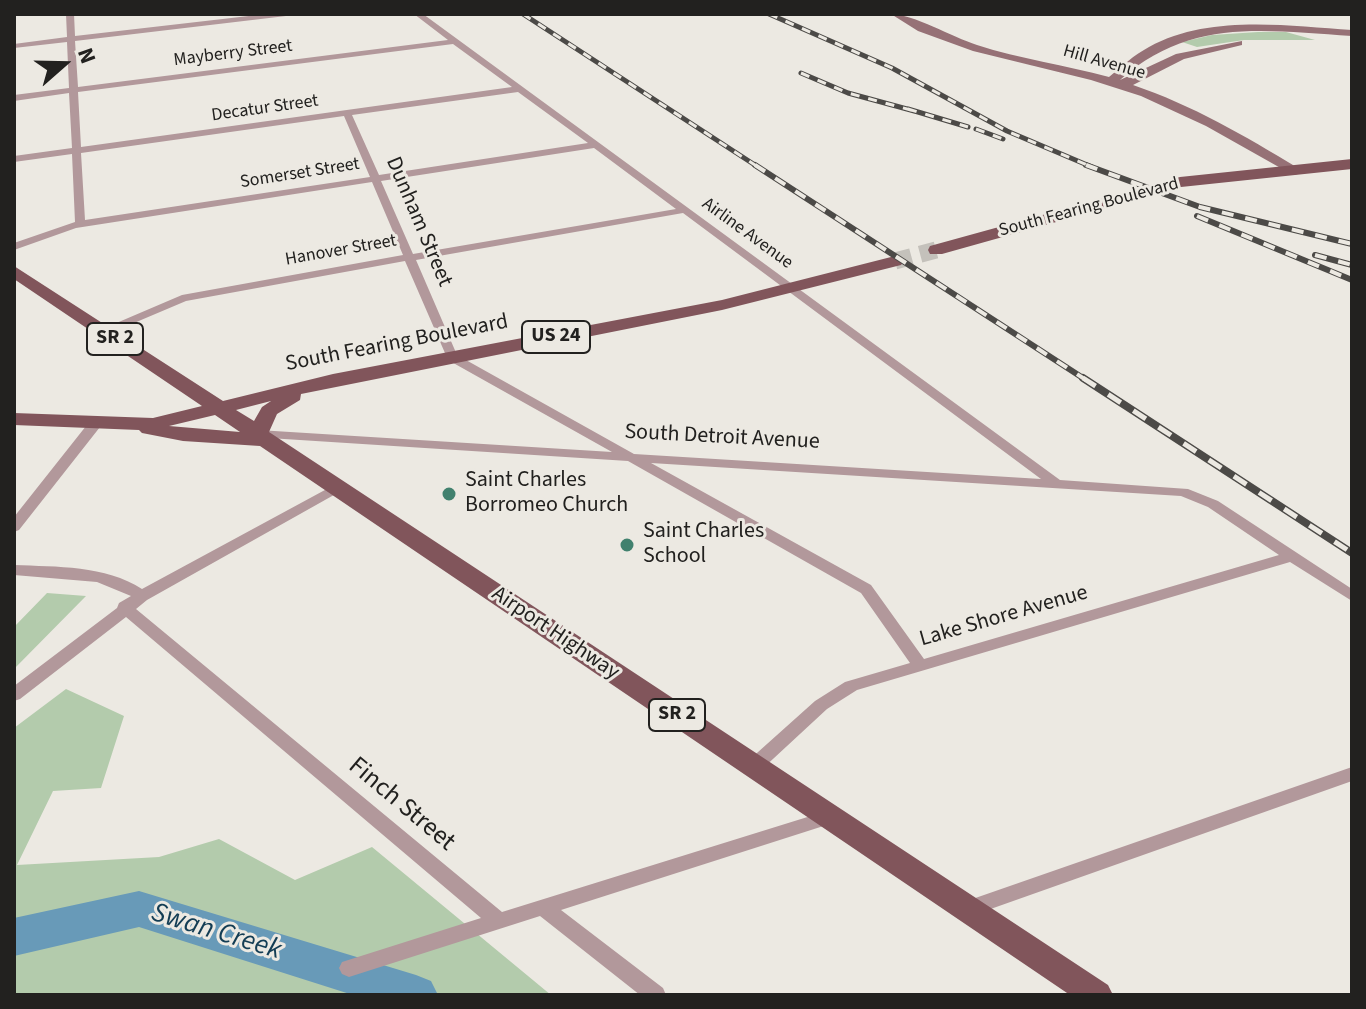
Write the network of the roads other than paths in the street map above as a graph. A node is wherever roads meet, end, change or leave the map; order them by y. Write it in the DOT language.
graph roads {
  1 [pos="70,14"];
  2 [pos="286,14"];
  3 [pos="418,14"];
  4 [pos="896,14"];
  5 [pos="223,18"];
  6 [pos="1290,30"];
  7 [pos="1352,33"];
  8 [pos="1181,38"];
  9 [pos="71,39"];
  10 [pos="455,41"];
  11 [pos="1352,43"];
  12 [pos="14,46"];
  13 [pos="1204,49"];
  14 [pos="1186,55"];
  15 [pos="1117,84"];
  16 [pos="520,89"];
  17 [pos="74,90"];
  18 [pos="14,98"];
  19 [pos="347,113"];
  20 [pos="1209,121"];
  21 [pos="1244,142"];
  22 [pos="595,145"];
  23 [pos="76,151"];
  24 [pos="14,159"];
  25 [pos="1352,164"];
  26 [pos="1293,171"];
  27 [pos="1236,176"];
  28 [pos="375,178"];
  29 [pos="685,210"];
  30 [pos="80,224"];
  31 [pos="14,247"];
  32 [pos="936,250"];
  33 [pos="409,257"];
  34 [pos="895,261"];
  35 [pos="14,271"];
  36 [pos="792,289"];
  37 [pos="104,332"];
  38 [pos="452,357"];
  39 [pos="333,380"];
  40 [pos="216,408"];
  41 [pos="14,419"];
  42 [pos="95,424"];
  43 [pos="128,426"];
  44 [pos="263,437"];
  45 [pos="627,456"];
  46 [pos="1054,482"];
  47 [pos="336,488"];
  48 [pos="14,527"];
  49 [pos="1292,556"];
  50 [pos="14,570"];
  51 [pos="142,596"];
  52 [pos="1352,596"];
  53 [pos="124,607"];
  54 [pos="919,664"];
  55 [pos="14,695"];
  56 [pos="754,766"];
  57 [pos="1352,774"];
  58 [pos="830,817"];
  59 [pos="543,907"];
  60 [pos="968,909"];
  61 [pos="499,921"];
  62 [pos="349,968"];
  63 [pos="656,995"];
  64 [pos="1097,995"];
  1 -- 9 [label="street"];
  2 -- 5 [label="street"];
  3 -- 10 [label="street, Airline Avenue"];
  4 -- 15 [label="street, Hill Avenue"];
  5 -- 9 [label="street"];
  6 -- 7 [label="street"];
  6 -- 8 [label="street"];
  6 -- 11 [label="street"];
  8 -- 13 [label="street"];
  8 -- 15 [label="street"];
  9 -- 12 [label="street"];
  9 -- 17 [label="street"];
  10 -- 16 [label="street, Airline Avenue"];
  10 -- 17 [label="street, Mayberry Street"];
  11 -- 13 [label="street"];
  13 -- 14 [label="street"];
  14 -- 15 [label="street"];
  14 -- 20 [label="street"];
  15 -- 20 [label="street, Hill Avenue"];
  16 -- 19 [label="street, Decatur Street"];
  16 -- 22 [label="street, Airline Avenue"];
  17 -- 18 [label="street, Mayberry Street"];
  17 -- 23 [label="street"];
  19 -- 23 [label="street, Decatur Street"];
  19 -- 28 [label="street, Dunham Street"];
  20 -- 21 [label="street, Hill Avenue"];
  21 -- 26 [label="street, Hill Avenue"];
  21 -- 27 [label="street"];
  22 -- 28 [label="street, Somerset Street"];
  22 -- 29 [label="street, Airline Avenue"];
  23 -- 24 [label="street, Decatur Street"];
  23 -- 30 [label="street"];
  25 -- 26 [label="main road, South Fearing Boulevard"];
  26 -- 27 [label="main road, South Fearing Boulevard"];
  27 -- 32 [label="main road, South Fearing Boulevard"];
  28 -- 30 [label="street, Somerset Street"];
  28 -- 33 [label="street, Dunham Street"];
  29 -- 33 [label="street, Hanover Street"];
  29 -- 36 [label="street, Airline Avenue"];
  30 -- 31 [label="street, Somerset Street"];
  33 -- 37 [label="street, Hanover Street"];
  33 -- 38 [label="street, Dunham Street"];
  34 -- 36 [label="main road, South Fearing Boulevard / US 24"];
  35 -- 37 [label="main road, Airport Highway / SR 2"];
  36 -- 38 [label="main road, South Fearing Boulevard / US 24"];
  36 -- 46 [label="street, Airline Avenue"];
  37 -- 40 [label="main road, Airport Highway / SR 2"];
  38 -- 39 [label="main road, South Fearing Boulevard / US 24"];
  38 -- 45 [label="street"];
  39 -- 40 [label="main road, South Fearing Boulevard / US 24"];
  39 -- 44 [label="main road"];
  40 -- 43 [label="main road, South Fearing Boulevard / US 24"];
  40 -- 44 [label="main road, Airport Highway / SR 2"];
  41 -- 42 [label="main road, US 24"];
  42 -- 43 [label="main road, South Fearing Boulevard / US 24"];
  42 -- 48 [label="street"];
  43 -- 44 [label="main road"];
  44 -- 45 [label="street, South Detroit Avenue"];
  44 -- 47 [label="main road, Airport Highway / SR 2"];
  45 -- 46 [label="street, South Detroit Avenue"];
  45 -- 54 [label="street"];
  46 -- 49 [label="street, South Detroit Avenue"];
  47 -- 51 [label="street"];
  47 -- 56 [label="main road, Airport Highway / SR 2"];
  49 -- 52 [label="street"];
  49 -- 54 [label="street, Lake Shore Avenue"];
  50 -- 51 [label="street"];
  51 -- 53 [label="street"];
  53 -- 55 [label="street"];
  53 -- 61 [label="street, Finch Street"];
  54 -- 56 [label="street, Lake Shore Avenue"];
  56 -- 58 [label="main road, Airport Highway / SR 2"];
  57 -- 60 [label="street"];
  58 -- 59 [label="street"];
  58 -- 60 [label="main road, Airport Highway / SR 2"];
  59 -- 61 [label="street"];
  59 -- 63 [label="street"];
  60 -- 64 [label="main road, Airport Highway / SR 2"];
  61 -- 62 [label="street"];
}
